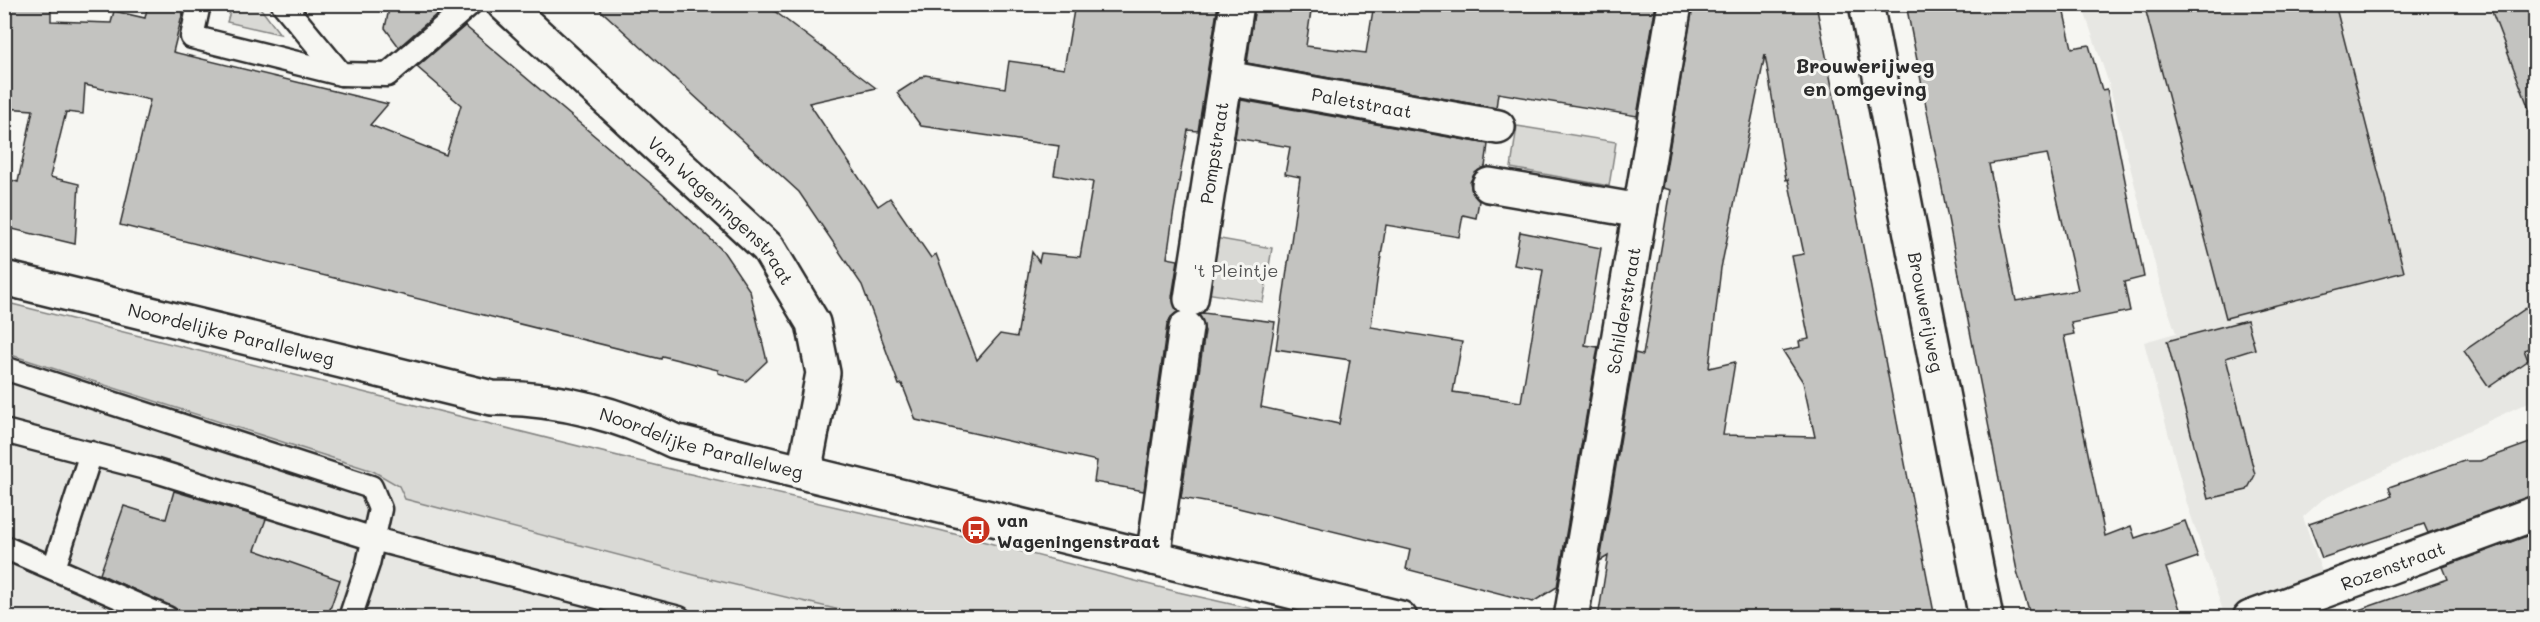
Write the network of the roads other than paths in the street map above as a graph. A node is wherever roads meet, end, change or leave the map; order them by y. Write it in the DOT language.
graph roads {
  1 [pos="199,4"];
  2 [pos="283,4"];
  3 [pos="470,4"];
  4 [pos="504,4"];
  5 [pos="1238,4"];
  6 [pos="1675,4"];
  7 [pos="1866,4"];
  8 [pos="341,74"];
  9 [pos="1233,80"];
  10 [pos="1498,127"];
  11 [pos="1489,185"];
  12 [pos="1640,211"];
  13 [pos="4,278"];
  14 [pos="4,368"];
  15 [pos="4,431"];
  16 [pos="92,453"];
  17 [pos="809,474"];
  18 [pos="2535,513"];
  19 [pos="374,539"];
  20 [pos="4,547"];
  21 [pos="1153,558"];
  22 [pos="54,568"];
  23 [pos="167,618"];
  24 [pos="350,618"];
  25 [pos="679,618"];
  26 [pos="1400,618"];
  27 [pos="1571,618"];
  28 [pos="1986,618"];
  29 [pos="2250,618"];
  1 -- 8 [label="lane"];
  2 -- 8 [label="lane"];
  3 -- 8 [label="lane"];
  4 -- 17 [label="street, Van Wageningenstraat"];
  5 -- 9 [label="street, Pompstraat"];
  6 -- 12 [label="street, Schilderstraat"];
  7 -- 28 [label="street, Brouwerijweg"];
  9 -- 10 [label="street, Paletstraat"];
  9 -- 21 [label="street, Pompstraat"];
  11 -- 12 [label="street"];
  12 -- 27 [label="street, Schilderstraat"];
  13 -- 17 [label="street, Noordelijke Parallelweg"];
  14 -- 19 [label="lane"];
  15 -- 16 [label="lane"];
  16 -- 19 [label="lane"];
  16 -- 22 [label="lane"];
  17 -- 21 [label="street, Noordelijke Parallelweg"];
  18 -- 29 [label="street, Rozenstraat"];
  19 -- 24 [label="lane"];
  19 -- 25 [label="lane"];
  20 -- 22 [label="lane"];
  21 -- 26 [label="street, Noordelijke Parallelweg"];
  22 -- 23 [label="lane"];
}
